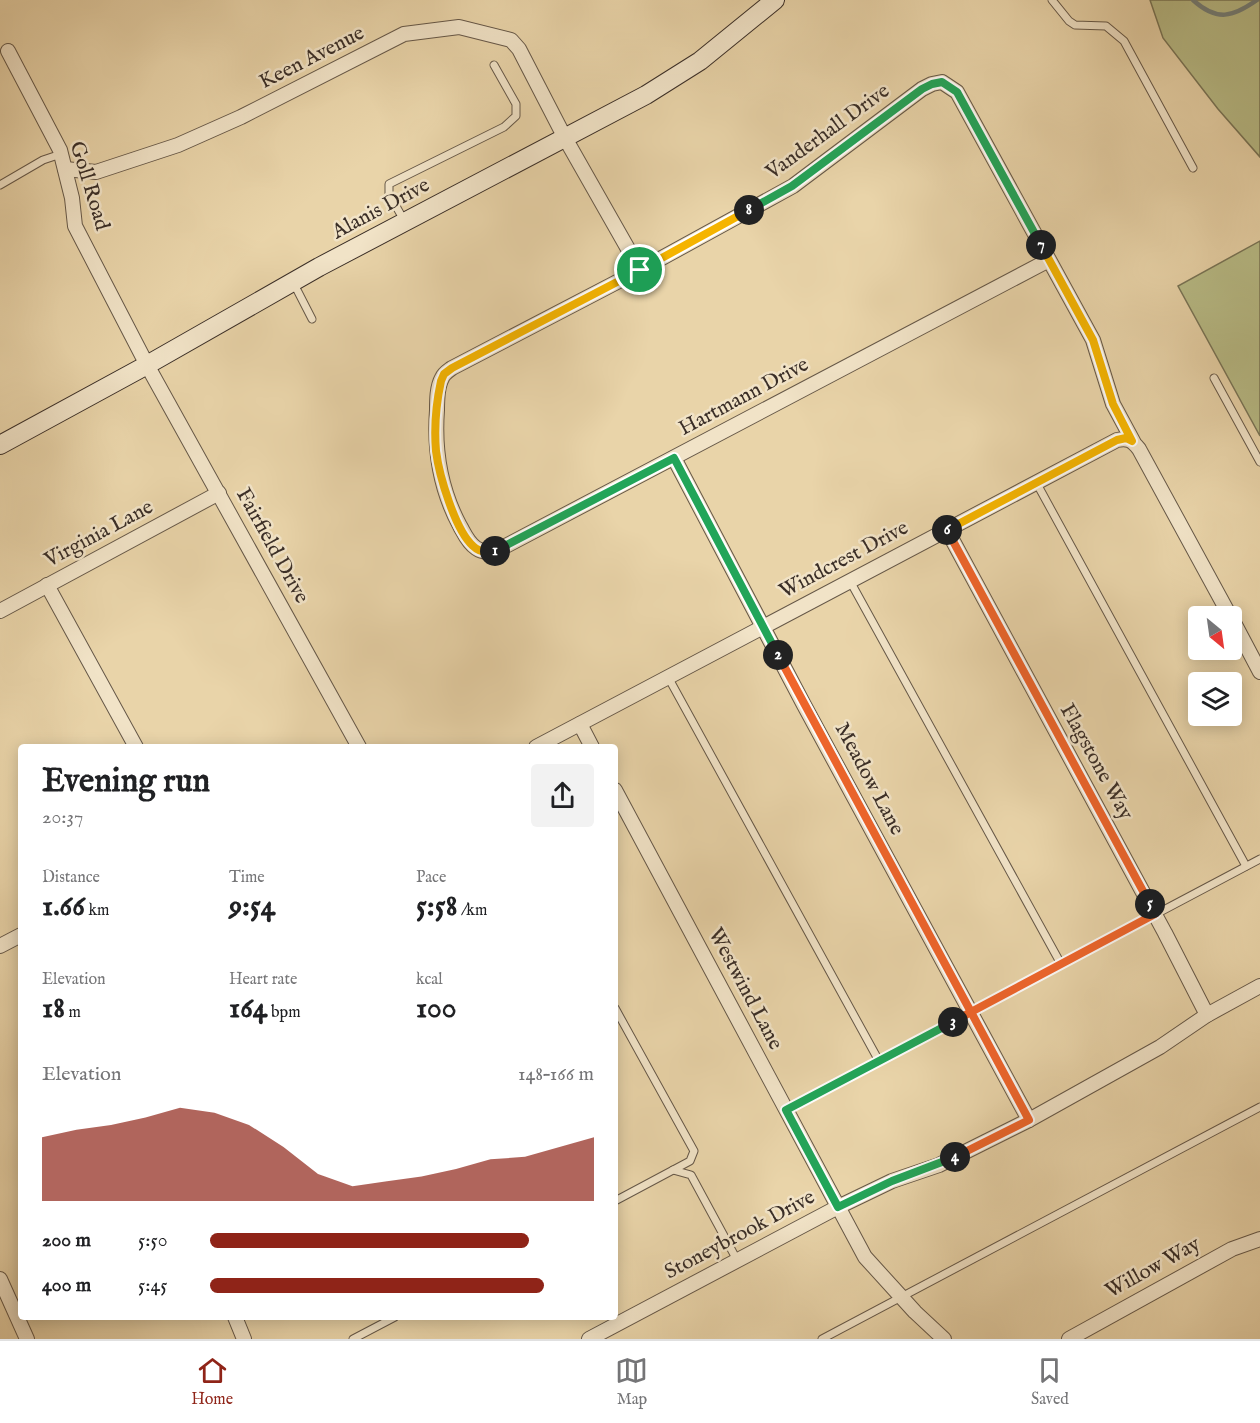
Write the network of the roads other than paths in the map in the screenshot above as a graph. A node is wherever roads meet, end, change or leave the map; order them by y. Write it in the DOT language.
graph roads {
  1 [pos="775,0"];
  2 [pos="1052,0"];
  3 [pos="8,51"];
  4 [pos="494,65"];
  5 [pos="565,138"];
  6 [pos="61,154"];
  7 [pos="1193,168"];
  8 [pos="65,169"];
  9 [pos="0,185"];
  10 [pos="405,222"];
  11 [pos="1049,260"];
  12 [pos="640,270"];
  13 [pos="293,282"];
  14 [pos="312,319"];
  15 [pos="147,365"];
  16 [pos="1214,378"];
  17 [pos="0,445"];
  18 [pos="1136,445"];
  19 [pos="674,458"];
  20 [pos="1260,462"];
  21 [pos="1036,482"];
  22 [pos="219,493"];
  23 [pos="947,530"];
  24 [pos="463,532"];
  25 [pos="850,581"];
  26 [pos="47,585"];
  27 [pos="1224,606"];
  28 [pos="0,611"];
  29 [pos="764,627"];
  30 [pos="1242,638"];
  31 [pos="1260,672"];
  32 [pos="668,678"];
  33 [pos="580,724"];
  34 [pos="134,744"];
  35 [pos="357,744"];
  36 [pos="542,744"];
  37 [pos="590,744"];
  38 [pos="618,796"];
  39 [pos="1260,859"];
  40 [pos="1246,866"];
  41 [pos="1155,914"];
  42 [pos="18,937"];
  43 [pos="0,946"];
  44 [pos="1060,964"];
  45 [pos="1260,986"];
  46 [pos="971,1012"];
  47 [pos="618,1013"];
  48 [pos="1207,1015"];
  49 [pos="879,1060"];
  50 [pos="1260,1107"];
  51 [pos="786,1110"];
  52 [pos="1029,1120"];
  53 [pos="673,1170"];
  54 [pos="618,1199"];
  55 [pos="838,1207"];
  56 [pos="1260,1239"];
  57 [pos="737,1260"];
  58 [pos="0,1279"];
  59 [pos="902,1298"];
  60 [pos="18,1319"];
  61 [pos="18,1320"];
  62 [pos="236,1320"];
  63 [pos="389,1320"];
  64 [pos="27,1339"];
  65 [pos="244,1339"];
  66 [pos="353,1339"];
  67 [pos="589,1339"];
  68 [pos="822,1339"];
  69 [pos="944,1339"];
  70 [pos="1069,1339"];
  1 -- 5 [label="main road, Alanis Drive"];
  2 -- 7 [label="lane"];
  3 -- 6 [label="street, Goll Road"];
  4 -- 10 [label="lane"];
  5 -- 8 [label="street, Keen Avenue"];
  5 -- 10 [label="main road, Alanis Drive"];
  5 -- 12 [label="street, Keen Avenue"];
  6 -- 8 [label="street, Goll Road"];
  6 -- 9 [label="lane"];
  8 -- 15 [label="street, Goll Road"];
  10 -- 13 [label="main road, Alanis Drive"];
  11 -- 12 [label="street, Vanderhall Drive"];
  11 -- 18 [label="street"];
  11 -- 19 [label="street, Hartmann Drive"];
  12 -- 24 [label="street, Vanderhall Drive"];
  13 -- 14 [label="lane"];
  13 -- 15 [label="main road, Alanis Drive"];
  15 -- 17 [label="main road, Alanis Drive"];
  15 -- 22 [label="street, Fairfield Drive"];
  16 -- 20 [label="lane"];
  18 -- 21 [label="street, Windcrest Drive"];
  18 -- 27 [label="street"];
  19 -- 24 [label="street, Hartmann Drive"];
  19 -- 29 [label="street, Meadow Lane"];
  21 -- 23 [label="street, Windcrest Drive"];
  21 -- 40 [label="lane"];
  22 -- 26 [label="street, Virginia Lane"];
  22 -- 35 [label="street, Fairfield Drive"];
  23 -- 25 [label="street, Windcrest Drive"];
  23 -- 41 [label="street, Flagstone Way"];
  25 -- 29 [label="street, Windcrest Drive"];
  25 -- 44 [label="lane"];
  26 -- 28 [label="street, Virginia Lane"];
  26 -- 34 [label="street"];
  29 -- 32 [label="street, Windcrest Drive"];
  29 -- 46 [label="street, Meadow Lane"];
  30 -- 31 [label="street"];
  32 -- 33 [label="street, Windcrest Drive"];
  32 -- 49 [label="lane"];
  33 -- 36 [label="street, Windcrest Drive"];
  33 -- 37 [label="street"];
  38 -- 51 [label="street, Westwind Lane"];
  39 -- 40 [label="lane"];
  40 -- 41 [label="lane"];
  41 -- 44 [label="lane"];
  41 -- 48 [label="street, Flagstone Way"];
  42 -- 43 [label="street"];
  44 -- 46 [label="lane"];
  45 -- 48 [label="street, Stoneybrook Drive"];
  46 -- 49 [label="lane"];
  46 -- 52 [label="street, Meadow Lane"];
  47 -- 53 [label="lane"];
  48 -- 52 [label="street, Stoneybrook Drive"];
  49 -- 51 [label="lane"];
  50 -- 59 [label="lane"];
  51 -- 55 [label="street, Westwind Lane"];
  52 -- 55 [label="street, Stoneybrook Drive"];
  53 -- 54 [label="lane"];
  53 -- 57 [label="lane"];
  55 -- 57 [label="street, Stoneybrook Drive"];
  55 -- 59 [label="street, Westwind Lane"];
  56 -- 70 [label="street, Willow Way"];
  57 -- 67 [label="street, Stoneybrook Drive"];
  58 -- 60 [label="street"];
  59 -- 68 [label="lane"];
  59 -- 69 [label="street, Westwind Lane"];
  61 -- 64 [label="street"];
  62 -- 65 [label="street"];
  63 -- 66 [label="lane"];
}
